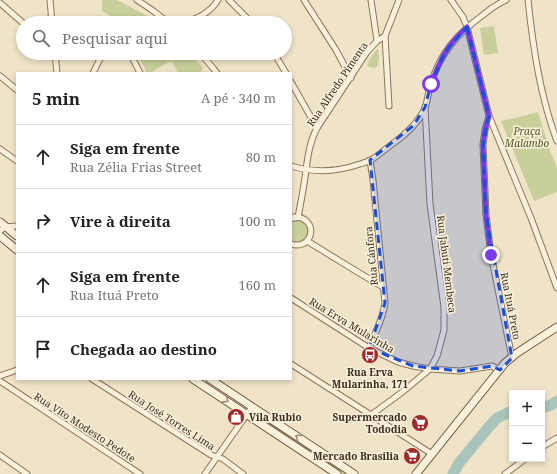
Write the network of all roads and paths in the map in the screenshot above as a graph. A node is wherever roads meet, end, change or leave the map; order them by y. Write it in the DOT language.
graph roads {
  1 [pos="50,0"];
  2 [pos="136,0"];
  3 [pos="218,0"];
  4 [pos="229,0"];
  5 [pos="304,0"];
  6 [pos="371,0"];
  7 [pos="399,0"];
  8 [pos="451,0"];
  9 [pos="506,0"];
  10 [pos="528,0"];
  11 [pos="0,3"];
  12 [pos="51,16"];
  13 [pos="160,16"];
  14 [pos="202,16"];
  15 [pos="245,16"];
  16 [pos="16,17"];
  17 [pos="467,27"];
  18 [pos="385,36"];
  19 [pos="377,41"];
  20 [pos="56,60"];
  21 [pos="100,60"];
  22 [pos="134,60"];
  23 [pos="205,60"];
  24 [pos="278,60"];
  25 [pos="214,71"];
  26 [pos="57,72"];
  27 [pos="94,72"];
  28 [pos="140,72"];
  29 [pos="285,72"];
  30 [pos="0,76"];
  31 [pos="350,78"];
  32 [pos="292,84"];
  33 [pos="16,89"];
  34 [pos="389,106"];
  35 [pos="425,107"];
  36 [pos="489,116"];
  37 [pos="317,128"];
  38 [pos="557,141"];
  39 [pos="0,149"];
  40 [pos="16,160"];
  41 [pos="370,160"];
  42 [pos="292,166"];
  43 [pos="306,170"];
  44 [pos="298,217"];
  45 [pos="292,218"];
  46 [pos="2,226"];
  47 [pos="16,226"];
  48 [pos="16,234"];
  49 [pos="0,236"];
  50 [pos="16,236"];
  51 [pos="307,241"];
  52 [pos="8,243"];
  53 [pos="292,244"];
  54 [pos="16,249"];
  55 [pos="556,285"];
  56 [pos="383,287"];
  57 [pos="292,299"];
  58 [pos="557,327"];
  59 [pos="369,348"];
  60 [pos="512,358"];
  61 [pos="292,365"];
  62 [pos="430,369"];
  63 [pos="16,370"];
  64 [pos="500,370"];
  65 [pos="0,376"];
  66 [pos="94,380"];
  67 [pos="195,380"];
  68 [pos="212,380"];
  69 [pos="0,382"];
  70 [pos="252,407"];
  71 [pos="247,414"];
  72 [pos="371,415"];
  73 [pos="557,438"];
  74 [pos="545,445"];
  75 [pos="432,454"];
  76 [pos="0,456"];
  77 [pos="216,458"];
  78 [pos="521,462"];
  79 [pos="132,472"];
  80 [pos="27,474"];
  81 [pos="140,474"];
  82 [pos="205,474"];
  83 [pos="243,474"];
  84 [pos="337,474"];
  85 [pos="354,474"];
  86 [pos="416,474"];
  87 [pos="505,474"];
  1 -- 12 [label="street"];
  2 -- 13 [label="street"];
  3 -- 14 [label="street"];
  4 -- 15 [label="street"];
  5 -- 31 [label="street"];
  6 -- 19 [label="street"];
  7 -- 18 [label="street"];
  8 -- 17 [label="street"];
  9 -- 17 [label="street"];
  10 -- 38 [label="street"];
  11 -- 16 [label="street"];
  17 -- 35 [label="street"];
  17 -- 36 [label="street"];
  18 -- 19 [label="street, Rua Alfredo Pimenta"];
  18 -- 34 [label="street"];
  19 -- 31 [label="street, Rua Alfredo Pimenta"];
  20 -- 26 [label="street"];
  21 -- 27 [label="street"];
  22 -- 28 [label="street"];
  23 -- 25 [label="street"];
  24 -- 29 [label="street"];
  30 -- 33 [label="street"];
  31 -- 37 [label="street, Rua Alfredo Pimenta"];
  32 -- 37 [label="street"];
  35 -- 41 [label="street"];
  35 -- 62 [label="street, Rua Jabuti Membeca"];
  36 -- 55 [label="street"];
  36 -- 60 [label="street, Rua Ituá Preto"];
  37 -- 43 [label="street, Rua Alfredo Pimenta"];
  39 -- 40 [label="street"];
  41 -- 43 [label="street"];
  41 -- 56 [label="street, Rua Cánfora"];
  42 -- 43 [label="street"];
  43 -- 44 [label="street, Rua Alfredo Pimenta"];
  44 -- 45 [label="street"];
  44 -- 51 [label="street"];
  46 -- 47 [label="street"];
  46 -- 48 [label="main road"];
  49 -- 52 [label="main road"];
  50 -- 52 [label="street"];
  51 -- 53 [label="street"];
  51 -- 56 [label="street"];
  52 -- 54 [label="main road"];
  56 -- 59 [label="street, Rua Cánfora"];
  57 -- 59 [label="street, Rua Erva Mularinha"];
  58 -- 60 [label="main road"];
  59 -- 62 [label="street, Rua Erva Mularinha"];
  60 -- 64 [label="main road"];
  61 -- 72 [label="street"];
  62 -- 64 [label="street, Rua Erva Mularinha"];
  62 -- 72 [label="street, Rua Jabuti Membeca"];
  63 -- 65 [label="street"];
  64 -- 75 [label="main road"];
  66 -- 77 [label="street, Rua José Torres Lima"];
  67 -- 71 [label="main road, one-way"];
  68 -- 70 [label="main road"];
  69 -- 79 [label="street, Rua Vito Modesto Pedote"];
  70 -- 71 [label="street"];
  85 -- 70 [label="main road, one-way"];
  71 -- 77 [label="street"];
  71 -- 84 [label="main road"];
  72 -- 75 [label="street"];
  73 -- 74 [label="street"];
  75 -- 86 [label="main road"];
  76 -- 80 [label="street"];
  77 -- 82 [label="street"];
  77 -- 83 [label="street, Rua José Torres Lima"];
  78 -- 87 [label="street"];
  79 -- 81 [label="street, Rua Vito Modesto Pedote"];
}
